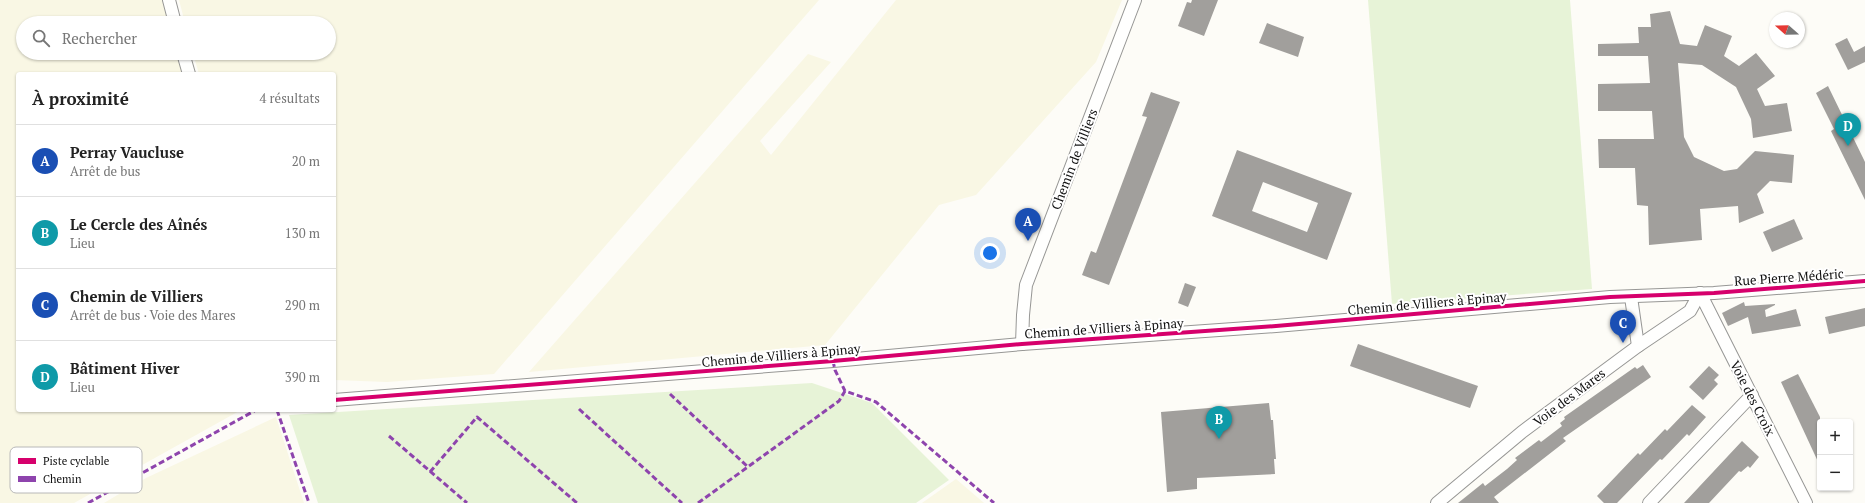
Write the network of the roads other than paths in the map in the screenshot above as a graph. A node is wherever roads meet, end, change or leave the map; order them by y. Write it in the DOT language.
graph roads {
  1 [pos="169,0"];
  2 [pos="1135,0"];
  3 [pos="173,16"];
  4 [pos="185,60"];
  5 [pos="188,72"];
  6 [pos="1865,281"];
  7 [pos="1700,293"];
  8 [pos="1631,296"];
  9 [pos="1022,344"];
  10 [pos="1638,346"];
  11 [pos="1752,395"];
  12 [pos="336,400"];
  13 [pos="1437,503"];
  14 [pos="1649,503"];
  15 [pos="1806,503"];
  1 -- 3 [label="street"];
  2 -- 9 [label="street, Chemin de Villiers"];
  4 -- 5 [label="street"];
  6 -- 7 [label="street, Rue Pierre Médéric"];
  7 -- 8 [label="street, Chemin de Villiers à Epinay"];
  7 -- 10 [label="street, Voie des Mares"];
  7 -- 11 [label="street, Voie des Croix"];
  8 -- 9 [label="street, Chemin de Villiers à Epinay"];
  8 -- 10 [label="street"];
  9 -- 12 [label="street, Chemin de Villiers à Epinay"];
  10 -- 13 [label="street, Voie des Mares"];
  11 -- 14 [label="street"];
  11 -- 15 [label="street, Voie des Croix"];
}
